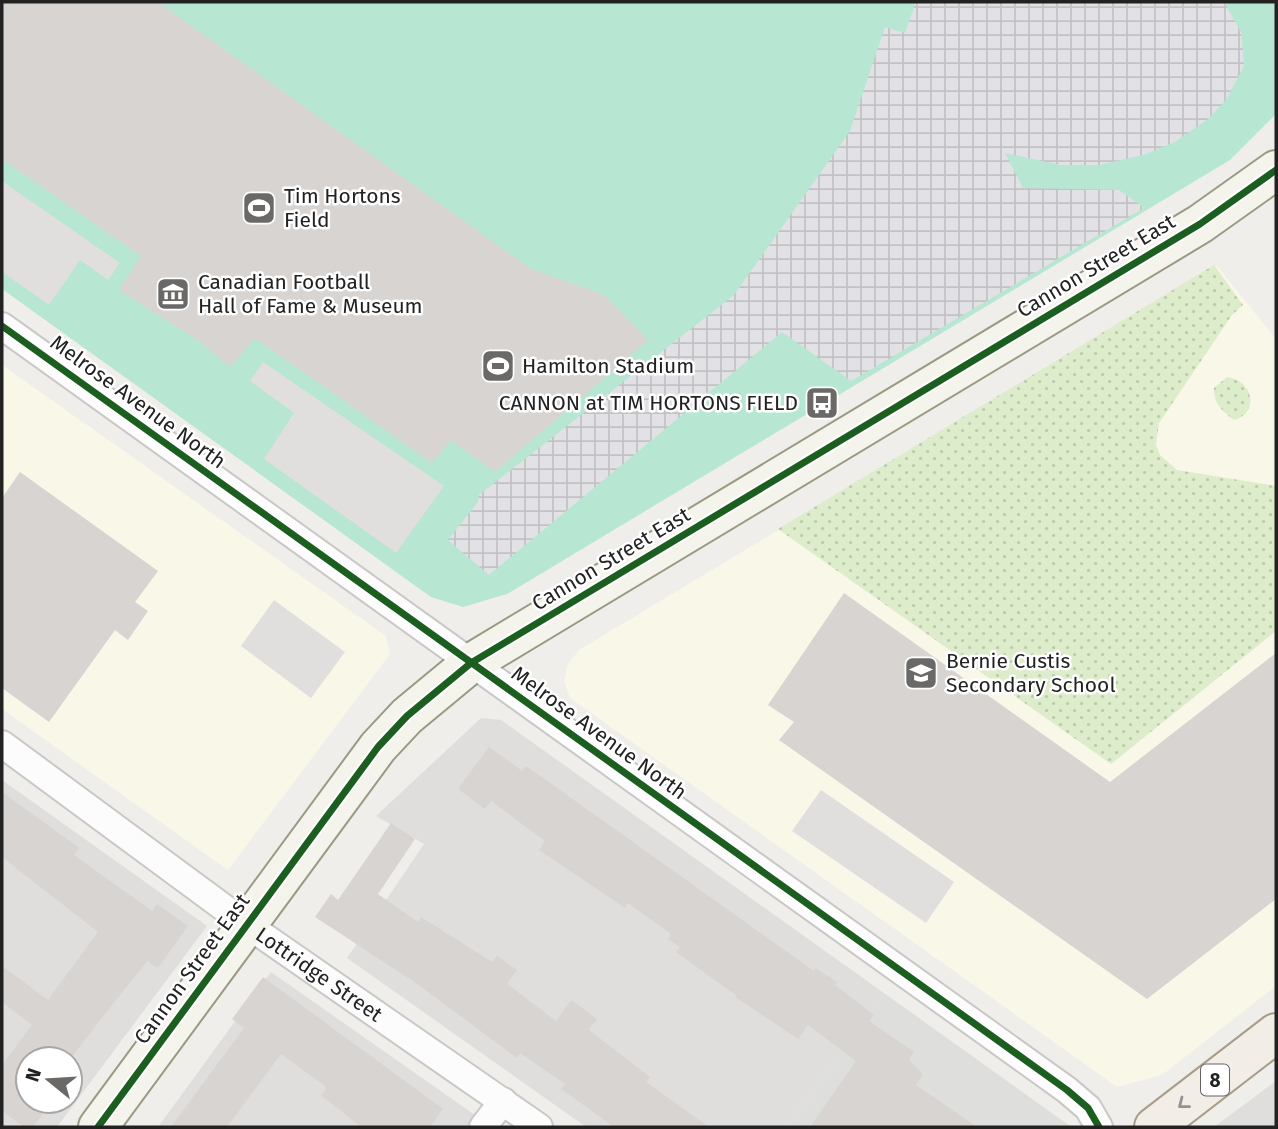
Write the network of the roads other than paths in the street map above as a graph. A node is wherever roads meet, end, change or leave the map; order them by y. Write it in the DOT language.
graph roads {
  1 [pos="1276,170"];
  2 [pos="2,326"];
  3 [pos="471,663"];
  4 [pos="2,744"];
  5 [pos="246,924"];
  6 [pos="1276,1032"];
  7 [pos="503,1101"];
  8 [pos="98,1127"];
  9 [pos="483,1127"];
  10 [pos="538,1127"];
  11 [pos="1099,1127"];
  12 [pos="1154,1127"];
  1 -- 3 [label="main road, Cannon Street East"];
  2 -- 3 [label="street, Melrose Avenue North"];
  3 -- 5 [label="main road, Cannon Street East"];
  3 -- 11 [label="street, Melrose Avenue North"];
  4 -- 5 [label="street, Lottridge Street"];
  5 -- 7 [label="street, Lottridge Street"];
  5 -- 8 [label="main road, Cannon Street East"];
  6 -- 12 [label="main road, 8, one-way"];
  7 -- 9 [label="street"];
  7 -- 10 [label="street, Lottridge Street"];
}
